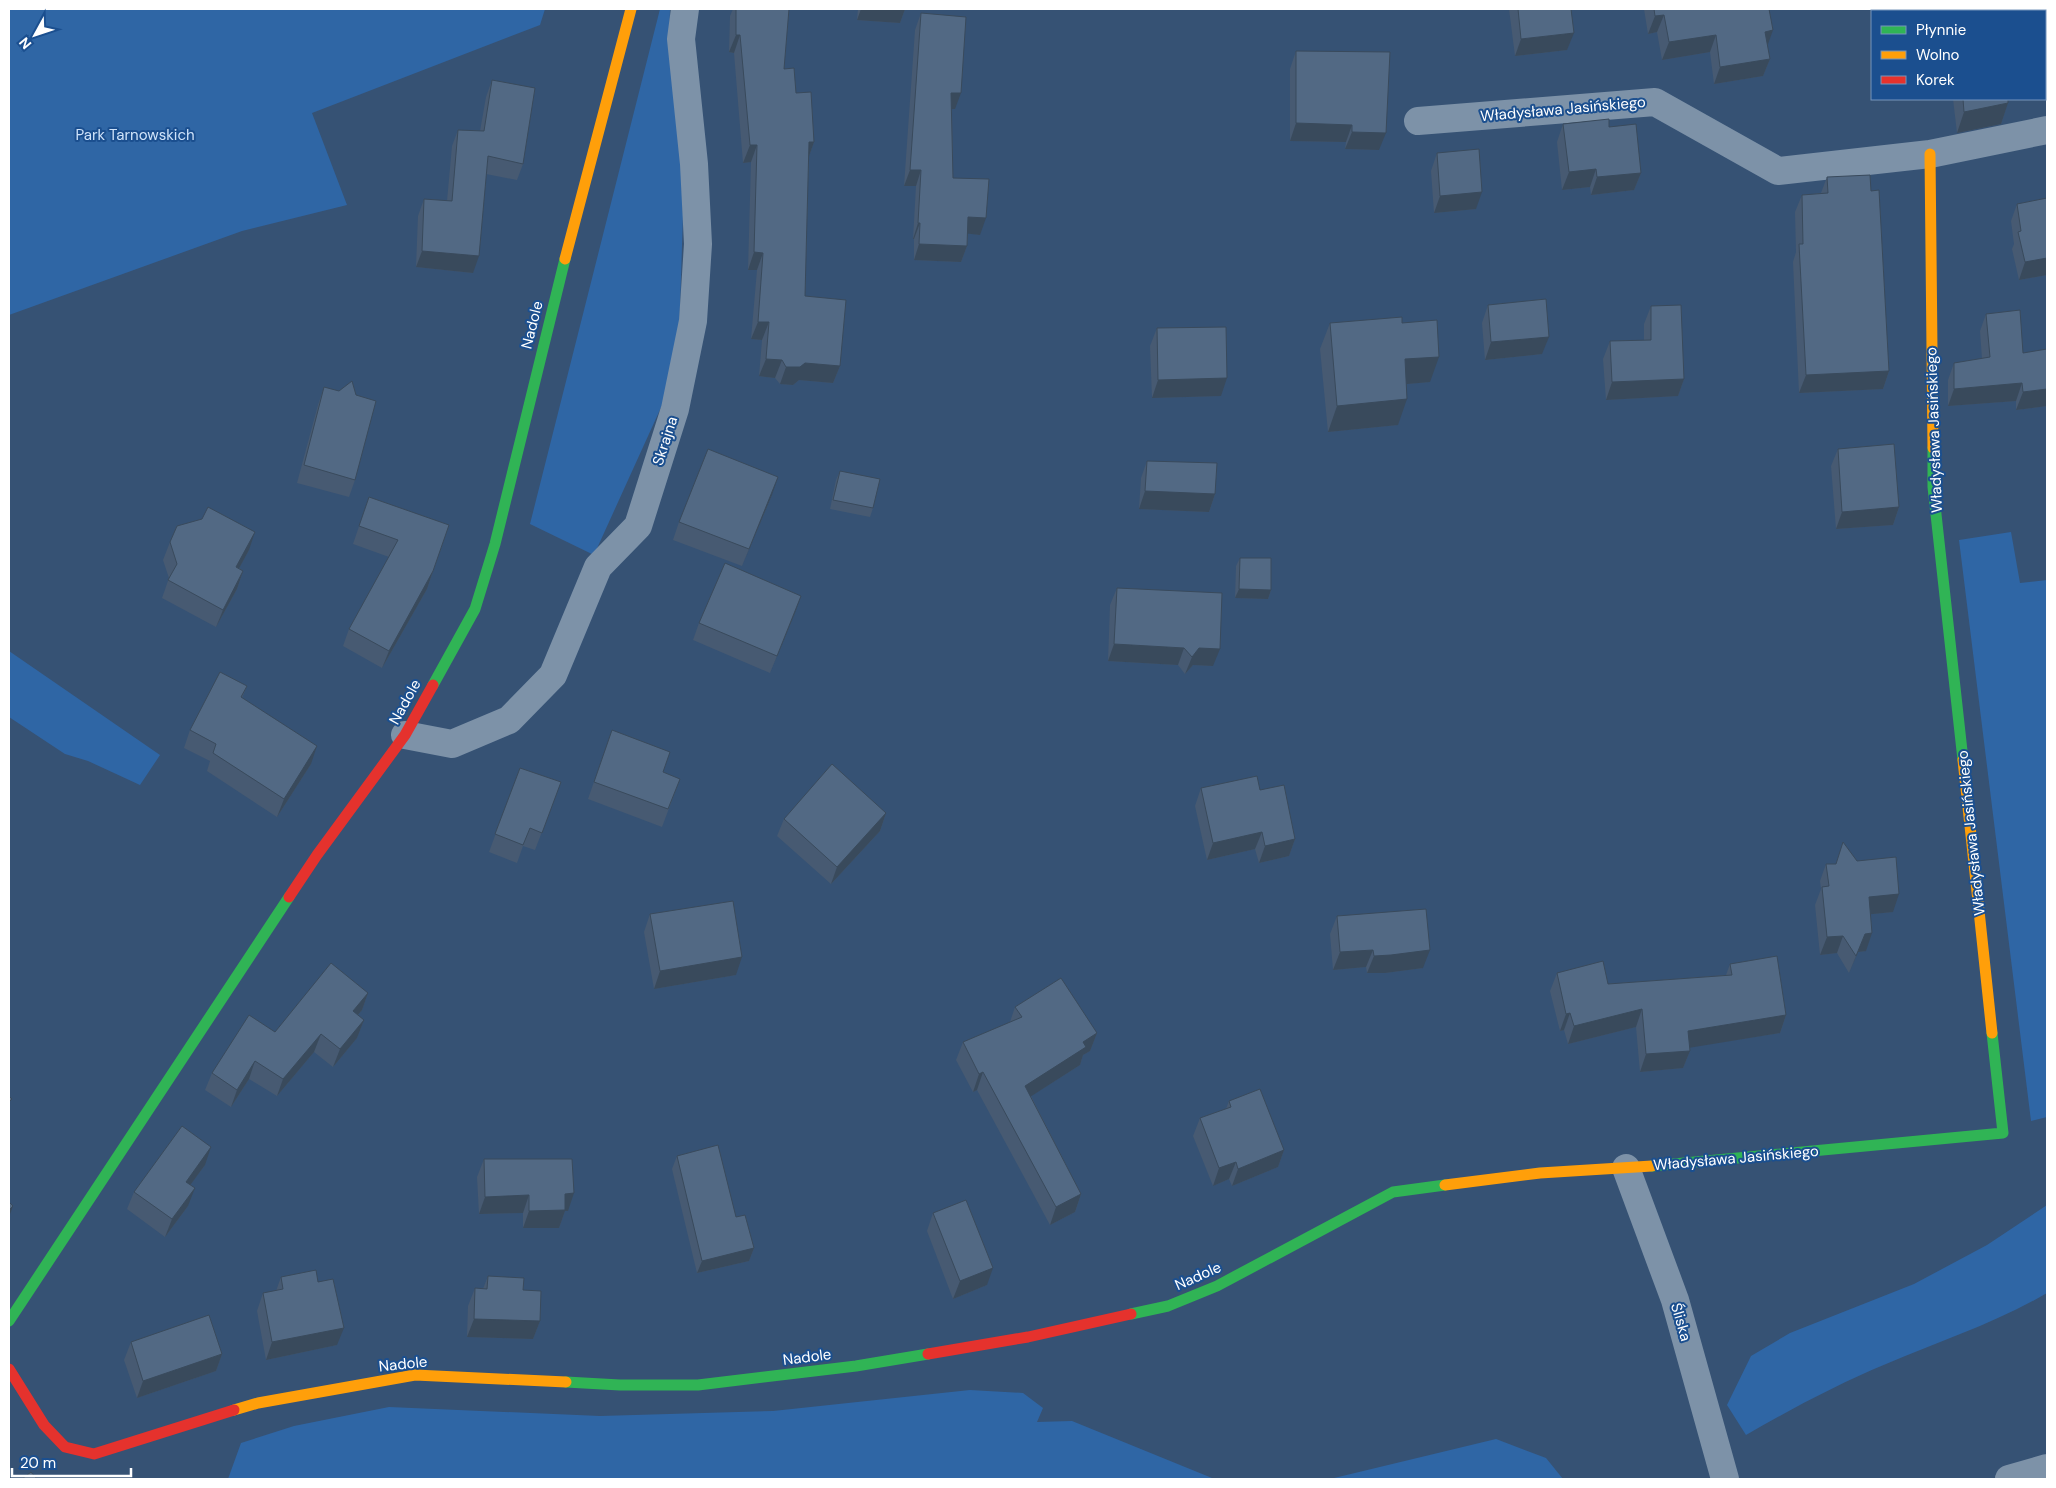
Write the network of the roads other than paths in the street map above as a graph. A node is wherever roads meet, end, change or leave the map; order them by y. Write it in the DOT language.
graph roads {
  1 [pos="631,9"];
  2 [pos="685,9"];
  3 [pos="1418,121"];
  4 [pos="2047,130"];
  5 [pos="1930,154"];
  6 [pos="404,735"];
  7 [pos="1626,1168"];
  8 [pos="9,1321"];
  9 [pos="9,1369"];
  10 [pos="2047,1468"];
  11 [pos="1725,1479"];
  12 [pos="2009,1479"];
  1 -- 6 [label="street, Nadole"];
  2 -- 6 [label="street, Skrajna"];
  3 -- 5 [label="street, Władysława Jasińskiego"];
  4 -- 5 [label="street, Władysława Jasińskiego"];
  5 -- 7 [label="street, Władysława Jasińskiego"];
  6 -- 8 [label="street, Nadole"];
  7 -- 9 [label="street, Nadole"];
  7 -- 11 [label="street, Śliska"];
  10 -- 12 [label="street"];
}
